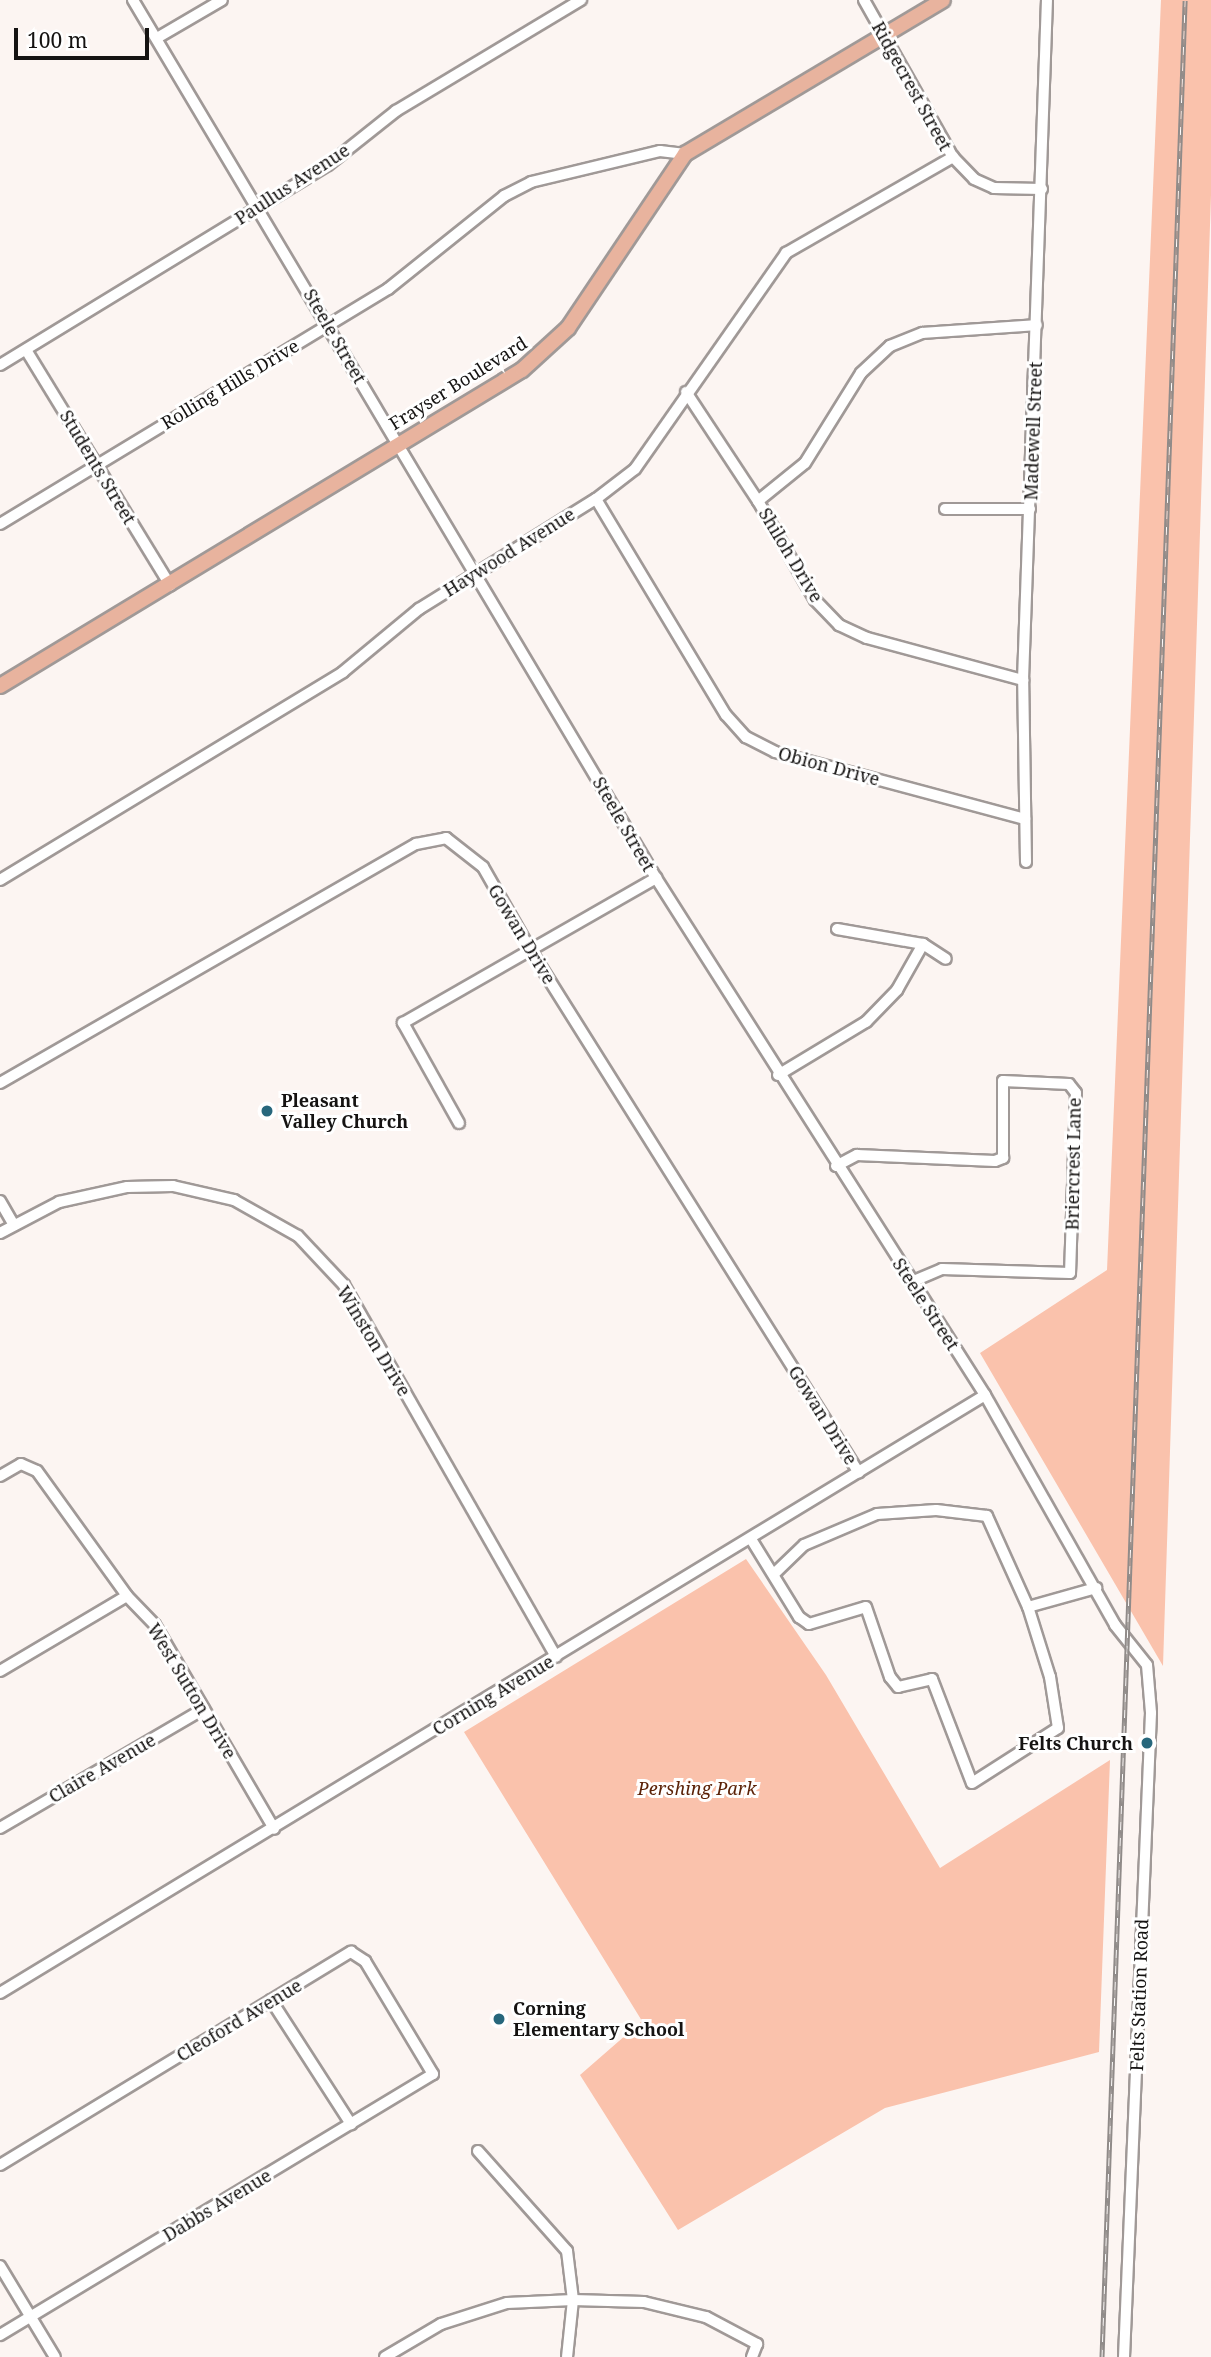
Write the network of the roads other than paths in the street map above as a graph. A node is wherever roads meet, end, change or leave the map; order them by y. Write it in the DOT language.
graph roads {
  1 [pos="133,0"];
  2 [pos="222,0"];
  3 [pos="582,0"];
  4 [pos="864,0"];
  5 [pos="943,0"];
  6 [pos="1047,0"];
  7 [pos="883,33"];
  8 [pos="157,38"];
  9 [pos="685,154"];
  10 [pos="953,157"];
  11 [pos="1042,189"];
  12 [pos="257,207"];
  13 [pos="328,324"];
  14 [pos="1037,325"];
  15 [pos="26,350"];
  16 [pos="0,365"];
  17 [pos="686,392"];
  18 [pos="397,443"];
  19 [pos="97,465"];
  20 [pos="596,499"];
  21 [pos="758,501"];
  22 [pos="945,509"];
  23 [pos="1030,509"];
  24 [pos="0,524"];
  25 [pos="477,572"];
  26 [pos="170,584"];
  27 [pos="1023,680"];
  28 [pos="0,686"];
  29 [pos="1025,819"];
  30 [pos="1026,862"];
  31 [pos="656,878"];
  32 [pos="0,880"];
  33 [pos="837,929"];
  34 [pos="923,944"];
  35 [pos="531,951"];
  36 [pos="946,959"];
  37 [pos="778,1075"];
  38 [pos="0,1083"];
  39 [pos="460,1123"];
  40 [pos="836,1166"];
  41 [pos="0,1200"];
  42 [pos="14,1225"];
  43 [pos="0,1233"];
  44 [pos="912,1282"];
  45 [pos="985,1395"];
  46 [pos="859,1473"];
  47 [pos="0,1476"];
  48 [pos="751,1539"];
  49 [pos="774,1574"];
  50 [pos="1096,1588"];
  51 [pos="127,1596"];
  52 [pos="1028,1607"];
  53 [pos="1128,1639"];
  54 [pos="556,1657"];
  55 [pos="0,1671"];
  56 [pos="205,1709"];
  57 [pos="0,1828"];
  58 [pos="274,1829"];
  59 [pos="0,1993"];
  60 [pos="271,2000"];
  61 [pos="433,2074"];
  62 [pos="351,2124"];
  63 [pos="478,2151"];
  64 [pos="0,2165"];
  65 [pos="0,2266"];
  66 [pos="573,2300"];
  67 [pos="30,2317"];
  68 [pos="0,2335"];
  69 [pos="55,2357"];
  70 [pos="384,2357"];
  71 [pos="567,2357"];
  72 [pos="752,2357"];
  73 [pos="1124,2357"];
  1 -- 8 [label="street, Steele Street"];
  2 -- 8 [label="street"];
  3 -- 12 [label="street, Paullus Avenue"];
  4 -- 7 [label="street, Ridgecrest Street"];
  5 -- 7 [label="main road, Frayser Boulevard"];
  6 -- 11 [label="street, Madewell Street"];
  7 -- 9 [label="main road, Frayser Boulevard"];
  7 -- 10 [label="street, Ridgecrest Street"];
  8 -- 12 [label="street, Steele Street"];
  9 -- 13 [label="street, Rolling Hills Drive"];
  9 -- 18 [label="main road, Frayser Boulevard"];
  10 -- 11 [label="street, Ridgecrest Street"];
  10 -- 17 [label="street, Haywood Avenue"];
  11 -- 14 [label="street, Madewell Street"];
  12 -- 13 [label="street, Steele Street"];
  12 -- 15 [label="street, Paullus Avenue"];
  13 -- 18 [label="street, Steele Street"];
  13 -- 19 [label="street, Rolling Hills Drive"];
  14 -- 21 [label="street"];
  14 -- 23 [label="street, Madewell Street"];
  15 -- 16 [label="street, Paullus Avenue"];
  15 -- 19 [label="street, Students Street"];
  17 -- 20 [label="street, Haywood Avenue"];
  17 -- 21 [label="street, Shiloh Drive"];
  18 -- 25 [label="street, Steele Street"];
  18 -- 26 [label="main road, Frayser Boulevard"];
  19 -- 24 [label="street, Rolling Hills Drive"];
  19 -- 26 [label="street, Students Street"];
  20 -- 25 [label="street, Haywood Avenue"];
  20 -- 29 [label="street, Obion Drive"];
  21 -- 27 [label="street, Shiloh Drive"];
  22 -- 23 [label="street"];
  23 -- 27 [label="street, Madewell Street"];
  25 -- 31 [label="street, Steele Street"];
  25 -- 32 [label="street, Haywood Avenue"];
  26 -- 28 [label="main road, Frayser Boulevard"];
  27 -- 29 [label="street, Madewell Street"];
  29 -- 30 [label="street, Madewell Street"];
  31 -- 35 [label="street"];
  31 -- 37 [label="street, Steele Street"];
  33 -- 34 [label="street"];
  34 -- 36 [label="street"];
  34 -- 37 [label="street"];
  35 -- 38 [label="street, Gowan Drive"];
  35 -- 39 [label="street"];
  35 -- 46 [label="street, Gowan Drive"];
  37 -- 40 [label="street, Steele Street"];
  40 -- 44 [label="street, Steele Street"];
  40 -- 44 [label="street, Briercrest Lane"];
  41 -- 42 [label="street"];
  42 -- 43 [label="street, Winston Drive"];
  42 -- 54 [label="street, Winston Drive"];
  44 -- 45 [label="street, Steele Street"];
  45 -- 46 [label="street, Corning Avenue"];
  45 -- 50 [label="street, Steele Street"];
  46 -- 48 [label="street, Corning Avenue"];
  47 -- 51 [label="street, West Sutton Drive"];
  48 -- 49 [label="street"];
  48 -- 54 [label="street, Corning Avenue"];
  49 -- 52 [label="street"];
  49 -- 52 [label="street"];
  50 -- 52 [label="street"];
  50 -- 53 [label="street, Steele Street"];
  51 -- 55 [label="street"];
  51 -- 56 [label="street, West Sutton Drive"];
  53 -- 73 [label="street, Felts Station Road"];
  54 -- 58 [label="street, Corning Avenue"];
  56 -- 57 [label="street, Claire Avenue"];
  56 -- 58 [label="street, West Sutton Drive"];
  58 -- 59 [label="street, Corning Avenue"];
  60 -- 61 [label="street, Cleoford Avenue"];
  60 -- 62 [label="street"];
  60 -- 64 [label="street, Cleoford Avenue"];
  61 -- 62 [label="street, Dabbs Avenue"];
  62 -- 67 [label="street, Dabbs Avenue"];
  63 -- 66 [label="street"];
  65 -- 67 [label="street"];
  66 -- 70 [label="street"];
  66 -- 71 [label="street"];
  66 -- 72 [label="street"];
  67 -- 68 [label="street, Dabbs Avenue"];
  67 -- 69 [label="street"];
}
